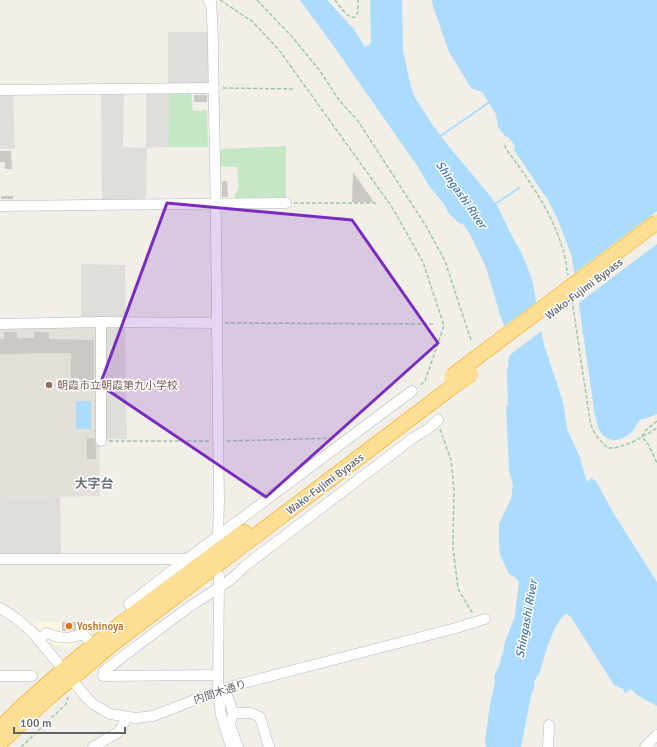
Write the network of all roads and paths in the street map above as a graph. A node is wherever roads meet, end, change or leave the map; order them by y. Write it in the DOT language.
graph roads {
  1 [pos="208,0"];
  2 [pos="220,0"];
  3 [pos="257,0"];
  4 [pos="336,0"];
  5 [pos="358,0"];
  6 [pos="213,88"];
  7 [pos="295,89"];
  8 [pos="0,90"];
  9 [pos="505,145"];
  10 [pos="286,203"];
  11 [pos="378,203"];
  12 [pos="216,205"];
  13 [pos="0,206"];
  14 [pos="657,222"];
  15 [pos="657,233"];
  16 [pos="569,280"];
  17 [pos="571,295"];
  18 [pos="101,322"];
  19 [pos="217,323"];
  20 [pos="0,324"];
  21 [pos="433,324"];
  22 [pos="472,340"];
  23 [pos="452,382"];
  24 [pos="412,391"];
  25 [pos="438,420"];
  26 [pos="657,421"];
  27 [pos="657,428"];
  28 [pos="642,437"];
  29 [pos="101,441"];
  30 [pos="657,463"];
  31 [pos="218,536"];
  32 [pos="0,559"];
  33 [pos="187,559"];
  34 [pos="218,576"];
  35 [pos="219,588"];
  36 [pos="0,608"];
  37 [pos="137,612"];
  38 [pos="481,620"];
  39 [pos="38,640"];
  40 [pos="88,640"];
  41 [pos="67,674"];
  42 [pos="218,675"];
  43 [pos="0,676"];
  44 [pos="32,676"];
  45 [pos="222,690"];
  46 [pos="68,697"];
  47 [pos="233,713"];
  48 [pos="127,717"];
  49 [pos="549,725"];
  50 [pos="0,728"];
  51 [pos="657,735"];
  52 [pos="0,743"];
  53 [pos="21,747"];
  54 [pos="93,747"];
  55 [pos="231,747"];
  56 [pos="238,747"];
  57 [pos="269,747"];
  58 [pos="548,747"];
  59 [pos="645,747"];
  1 -- 6 [label="street"];
  2 -- 24 [label="path"];
  3 -- 22 [label="path"];
  4 -- 5 [label="path"];
  6 -- 7 [label="path"];
  6 -- 8 [label="street"];
  6 -- 12 [label="street"];
  9 -- 16 [label="path"];
  10 -- 11 [label="path"];
  10 -- 12 [label="street"];
  12 -- 13 [label="street"];
  12 -- 19 [label="street"];
  14 -- 23 [label="highway, Wako-Fujimi Bypass, bridge"];
  15 -- 23 [label="highway, Wako-Fujimi Bypass, bridge"];
  17 -- 28 [label="path"];
  18 -- 19 [label="street"];
  18 -- 20 [label="street"];
  18 -- 29 [label="street"];
  19 -- 21 [label="path"];
  19 -- 31 [label="street"];
  23 -- 37 [label="highway, Wako-Fujimi Bypass"];
  23 -- 41 [label="highway, Wako-Fujimi Bypass"];
  24 -- 31 [label="street"];
  25 -- 35 [label="street"];
  25 -- 38 [label="path"];
  26 -- 28 [label="path"];
  27 -- 28 [label="path"];
  28 -- 30 [label="path"];
  31 -- 33 [label="street"];
  32 -- 33 [label="street"];
  33 -- 37 [label="street"];
  34 -- 35 [label="street"];
  35 -- 42 [label="street"];
  35 -- 42 [label="street"];
  36 -- 39 [label="street, 内間木通り"];
  37 -- 40 [label="highway, Wako-Fujimi Bypass"];
  38 -- 45 [label="street, 内間木通り"];
  39 -- 40 [label="street"];
  39 -- 41 [label="street, 内間木通り"];
  40 -- 41 [label="highway, Wako-Fujimi Bypass"];
  41 -- 48 [label="street, 内間木通り"];
  41 -- 50 [label="highway, Wako-Fujimi Bypass"];
  41 -- 52 [label="highway, Wako-Fujimi Bypass"];
  42 -- 45 [label="street"];
  43 -- 44 [label="street"];
  45 -- 47 [label="street"];
  45 -- 48 [label="street, 内間木通り"];
  45 -- 55 [label="street"];
  46 -- 53 [label="path"];
  47 -- 56 [label="street"];
  47 -- 57 [label="street"];
  48 -- 54 [label="street"];
  49 -- 58 [label="street"];
  51 -- 59 [label="street"];
}
